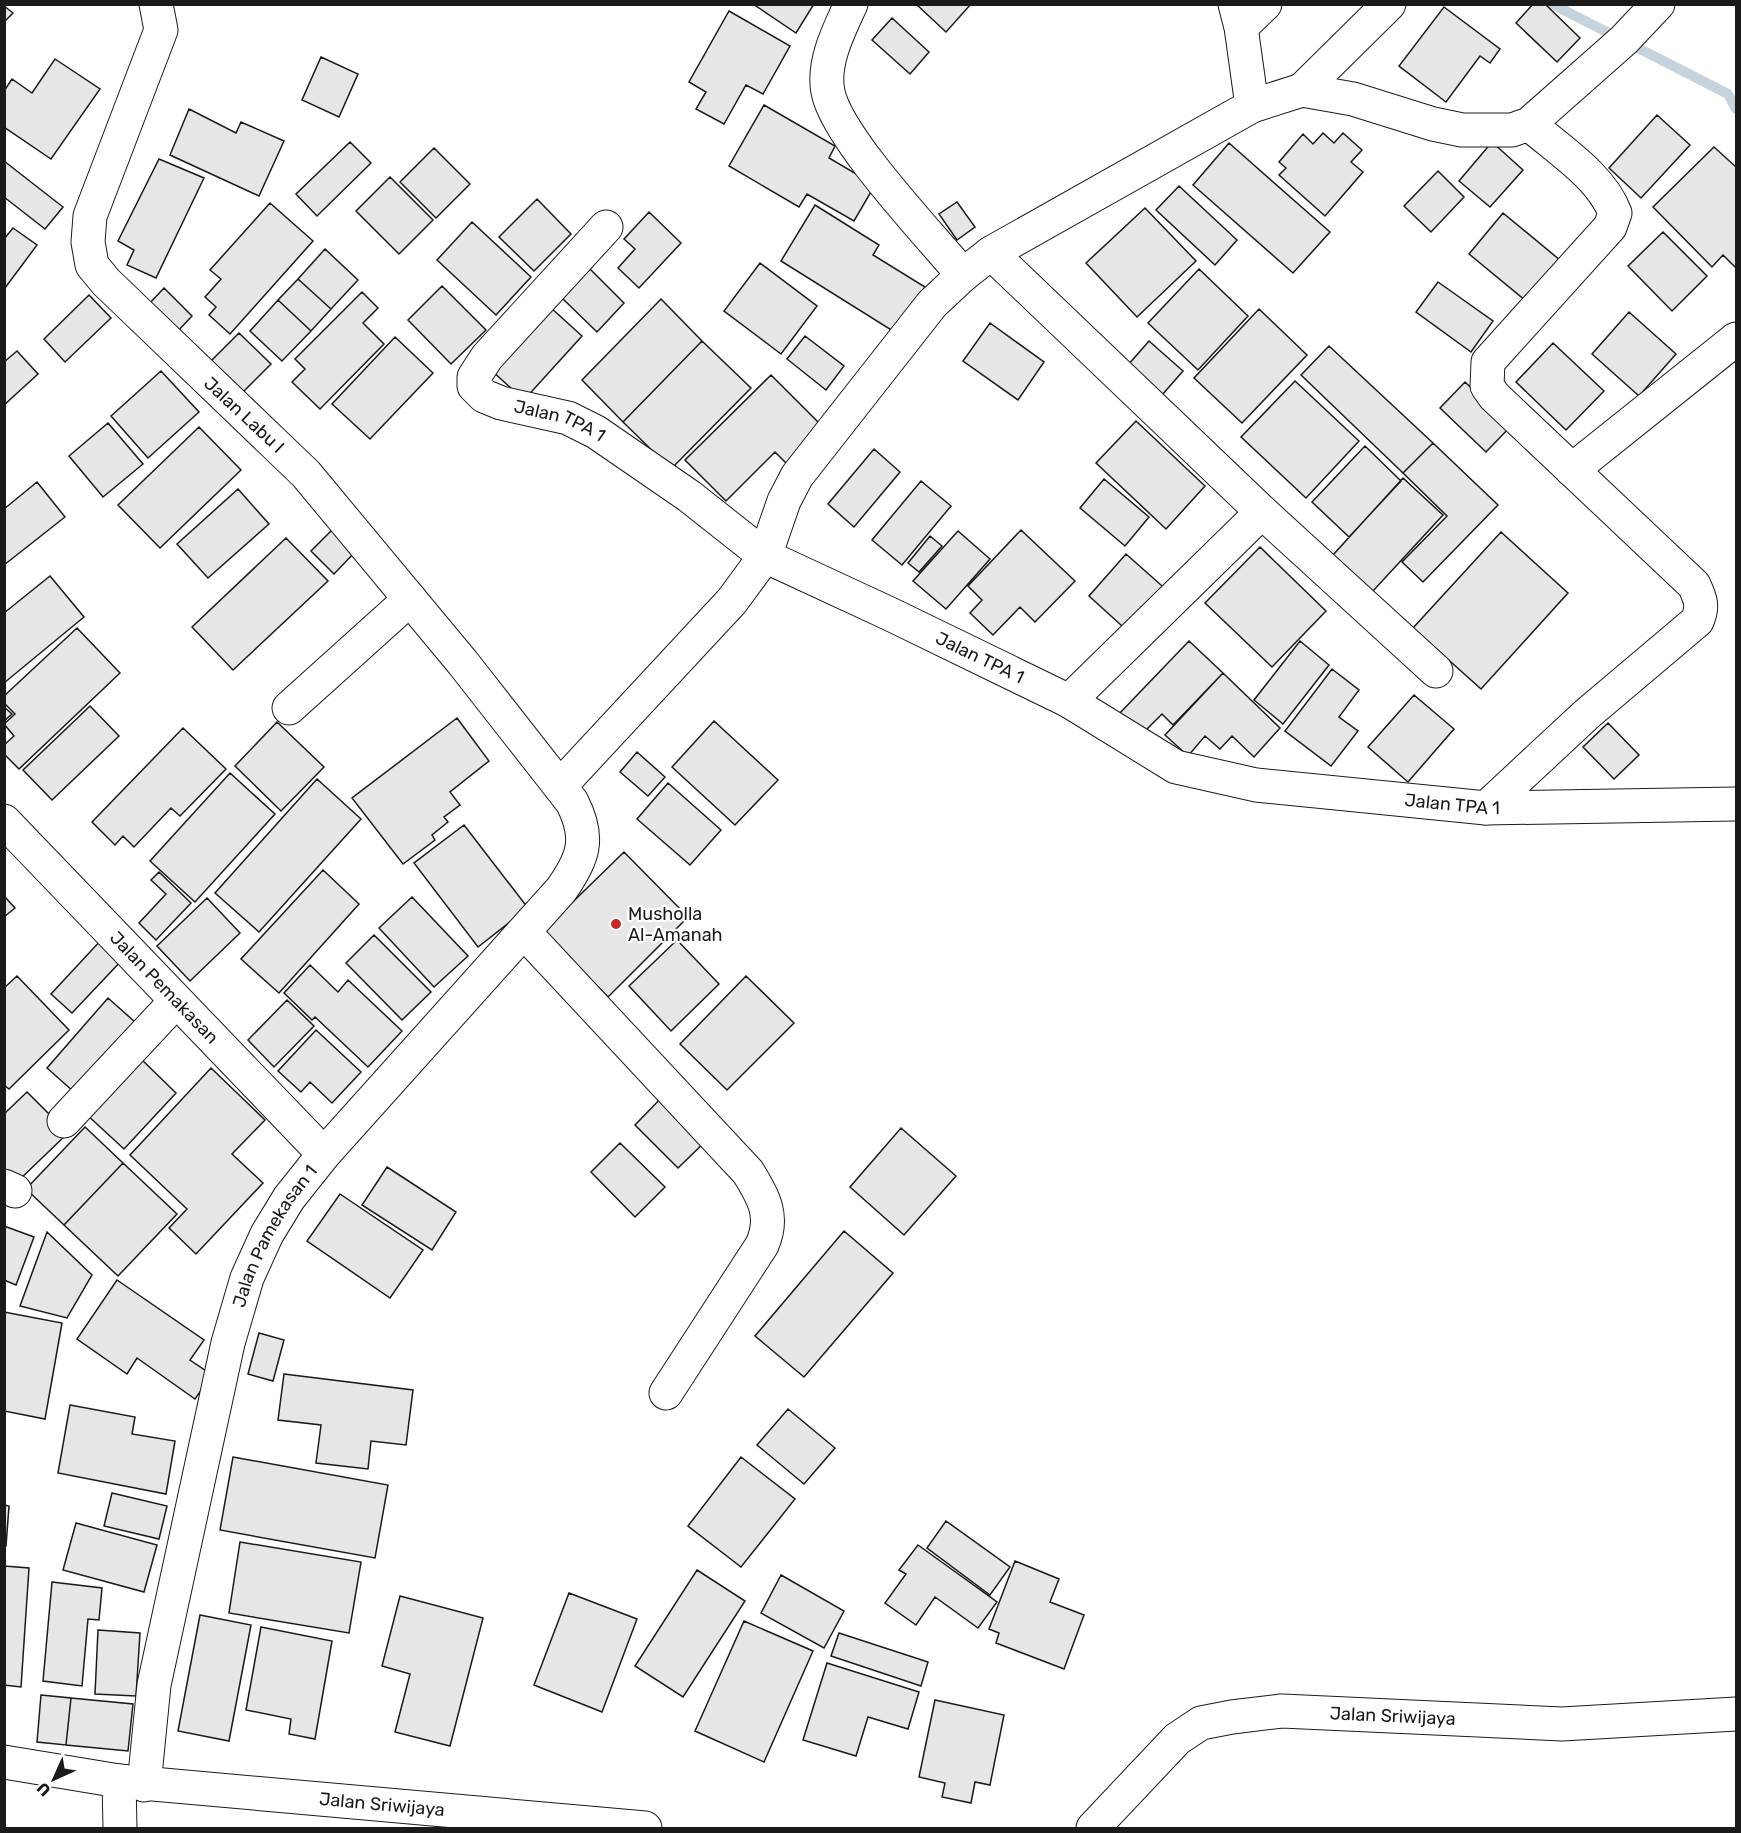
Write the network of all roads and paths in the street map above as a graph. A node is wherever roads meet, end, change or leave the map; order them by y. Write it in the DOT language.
graph roads {
  1 [pos="156,4"];
  2 [pos="851,4"];
  3 [pos="1265,4"];
  4 [pos="1389,4"];
  5 [pos="1658,4"];
  6 [pos="1238,16"];
  7 [pos="1302,90"];
  8 [pos="1252,106"];
  9 [pos="1529,124"];
  10 [pos="606,227"];
  11 [pos="991,253"];
  12 [pos="963,275"];
  13 [pos="1737,339"];
  14 [pos="1572,470"];
  15 [pos="1262,512"];
  16 [pos="765,556"];
  17 [pos="410,599"];
  18 [pos="1436,671"];
  19 [pos="1069,701"];
  20 [pos="289,708"];
  21 [pos="560,786"];
  22 [pos="1737,804"];
  23 [pos="1486,808"];
  24 [pos="4,822"];
  25 [pos="525,933"];
  26 [pos="176,1001"];
  27 [pos="64,1121"];
  28 [pos="324,1154"];
  29 [pos="666,1393"];
  30 [pos="1737,1714"];
  31 [pos="4,1762"];
  32 [pos="131,1783"];
  33 [pos="120,1828"];
  34 [pos="645,1828"];
  35 [pos="1093,1828"];
  1 -- 17 [label="street, Jalan Labu I"];
  2 -- 12 [label="street"];
  3 -- 6 [label="street"];
  4 -- 7 [label="street"];
  5 -- 9 [label="street"];
  6 -- 8 [label="street"];
  7 -- 8 [label="street"];
  7 -- 9 [label="street"];
  8 -- 11 [label="street"];
  9 -- 14 [label="street"];
  10 -- 16 [label="street, Jalan TPA 1"];
  11 -- 12 [label="street"];
  11 -- 15 [label="street"];
  12 -- 16 [label="street"];
  13 -- 14 [label="street"];
  14 -- 23 [label="street"];
  15 -- 18 [label="street"];
  15 -- 19 [label="street"];
  16 -- 19 [label="street, Jalan TPA 1"];
  16 -- 21 [label="street"];
  17 -- 20 [label="street"];
  17 -- 21 [label="street, Jalan Labu I"];
  19 -- 23 [label="street, Jalan TPA 1"];
  21 -- 25 [label="street, Jalan Pamekasan 1"];
  22 -- 23 [label="street, Jalan TPA 1"];
  24 -- 26 [label="street, Jalan Pemakasan"];
  25 -- 28 [label="street, Jalan Pamekasan 1"];
  25 -- 29 [label="street"];
  26 -- 27 [label="street"];
  26 -- 28 [label="street, Jalan Pemakasan"];
  28 -- 32 [label="street, Jalan Pamekasan 1"];
  30 -- 35 [label="street, Jalan Sriwijaya"];
  31 -- 32 [label="street, Jalan Sriwijaya"];
  32 -- 33 [label="street"];
  32 -- 34 [label="street, Jalan Sriwijaya"];
}
